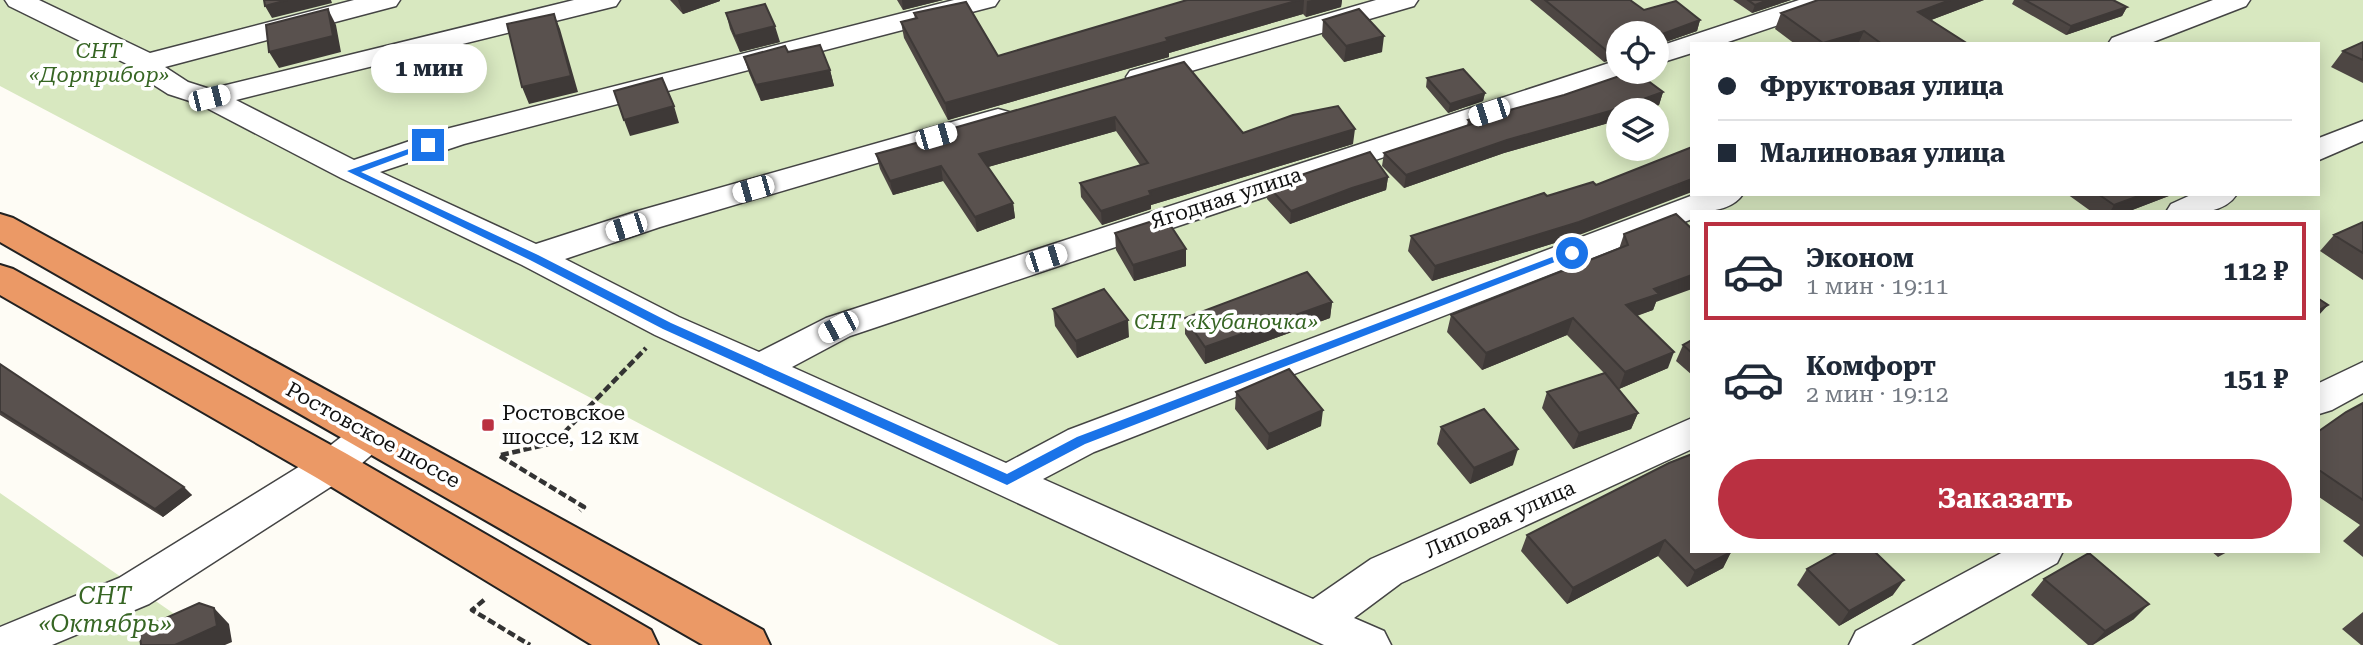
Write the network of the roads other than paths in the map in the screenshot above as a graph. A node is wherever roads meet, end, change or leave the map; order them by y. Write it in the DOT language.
graph roads {
  1 [pos="18,0"];
  2 [pos="387,0"];
  3 [pos="607,0"];
  4 [pos="986,0"];
  5 [pos="1405,0"];
  6 [pos="1826,0"];
  7 [pos="2237,0"];
  8 [pos="1699,42"];
  9 [pos="2127,42"];
  10 [pos="1690,45"];
  11 [pos="1669,52"];
  12 [pos="147,63"];
  13 [pos="1606,73"];
  14 [pos="1113,85"];
  15 [pos="209,98"];
  16 [pos="1020,112"];
  17 [pos="2363,130"];
  18 [pos="2320,150"];
  19 [pos="352,171"];
  20 [pos="1722,196"];
  21 [pos="2217,196"];
  22 [pos="2186,210"];
  23 [pos="0,226"];
  24 [pos="534,257"];
  25 [pos="0,278"];
  26 [pos="760,368"];
  27 [pos="2363,376"];
  28 [pos="2320,399"];
  29 [pos="371,434"];
  30 [pos="1690,434"];
  31 [pos="332,466"];
  32 [pos="1007,480"];
  33 [pos="2039,553"];
  34 [pos="1317,620"];
  35 [pos="5,645"];
  36 [pos="634,645"];
  37 [pos="746,645"];
  38 [pos="1369,645"];
  39 [pos="1871,645"];
  1 -- 12 [label="street"];
  2 -- 12 [label="street"];
  3 -- 15 [label="street"];
  4 -- 19 [label="street"];
  5 -- 14 [label="street"];
  6 -- 8 [label="street"];
  7 -- 9 [label="street"];
  10 -- 11 [label="street"];
  12 -- 15 [label="street"];
  13 -- 26 [label="street, Ягодная улица"];
  15 -- 19 [label="street"];
  16 -- 24 [label="street"];
  17 -- 18 [label="street"];
  19 -- 24 [label="street"];
  20 -- 32 [label="street"];
  21 -- 22 [label="street"];
  23 -- 29 [label="highway, Ростовское шоссе"];
  24 -- 26 [label="street"];
  25 -- 31 [label="highway"];
  26 -- 32 [label="street"];
  27 -- 28 [label="street"];
  29 -- 31 [label="street"];
  29 -- 37 [label="highway, Ростовское шоссе"];
  30 -- 34 [label="street, Липовая улица"];
  31 -- 35 [label="street"];
  31 -- 36 [label="highway"];
  32 -- 34 [label="street"];
  33 -- 39 [label="street"];
  34 -- 38 [label="street"];
}
